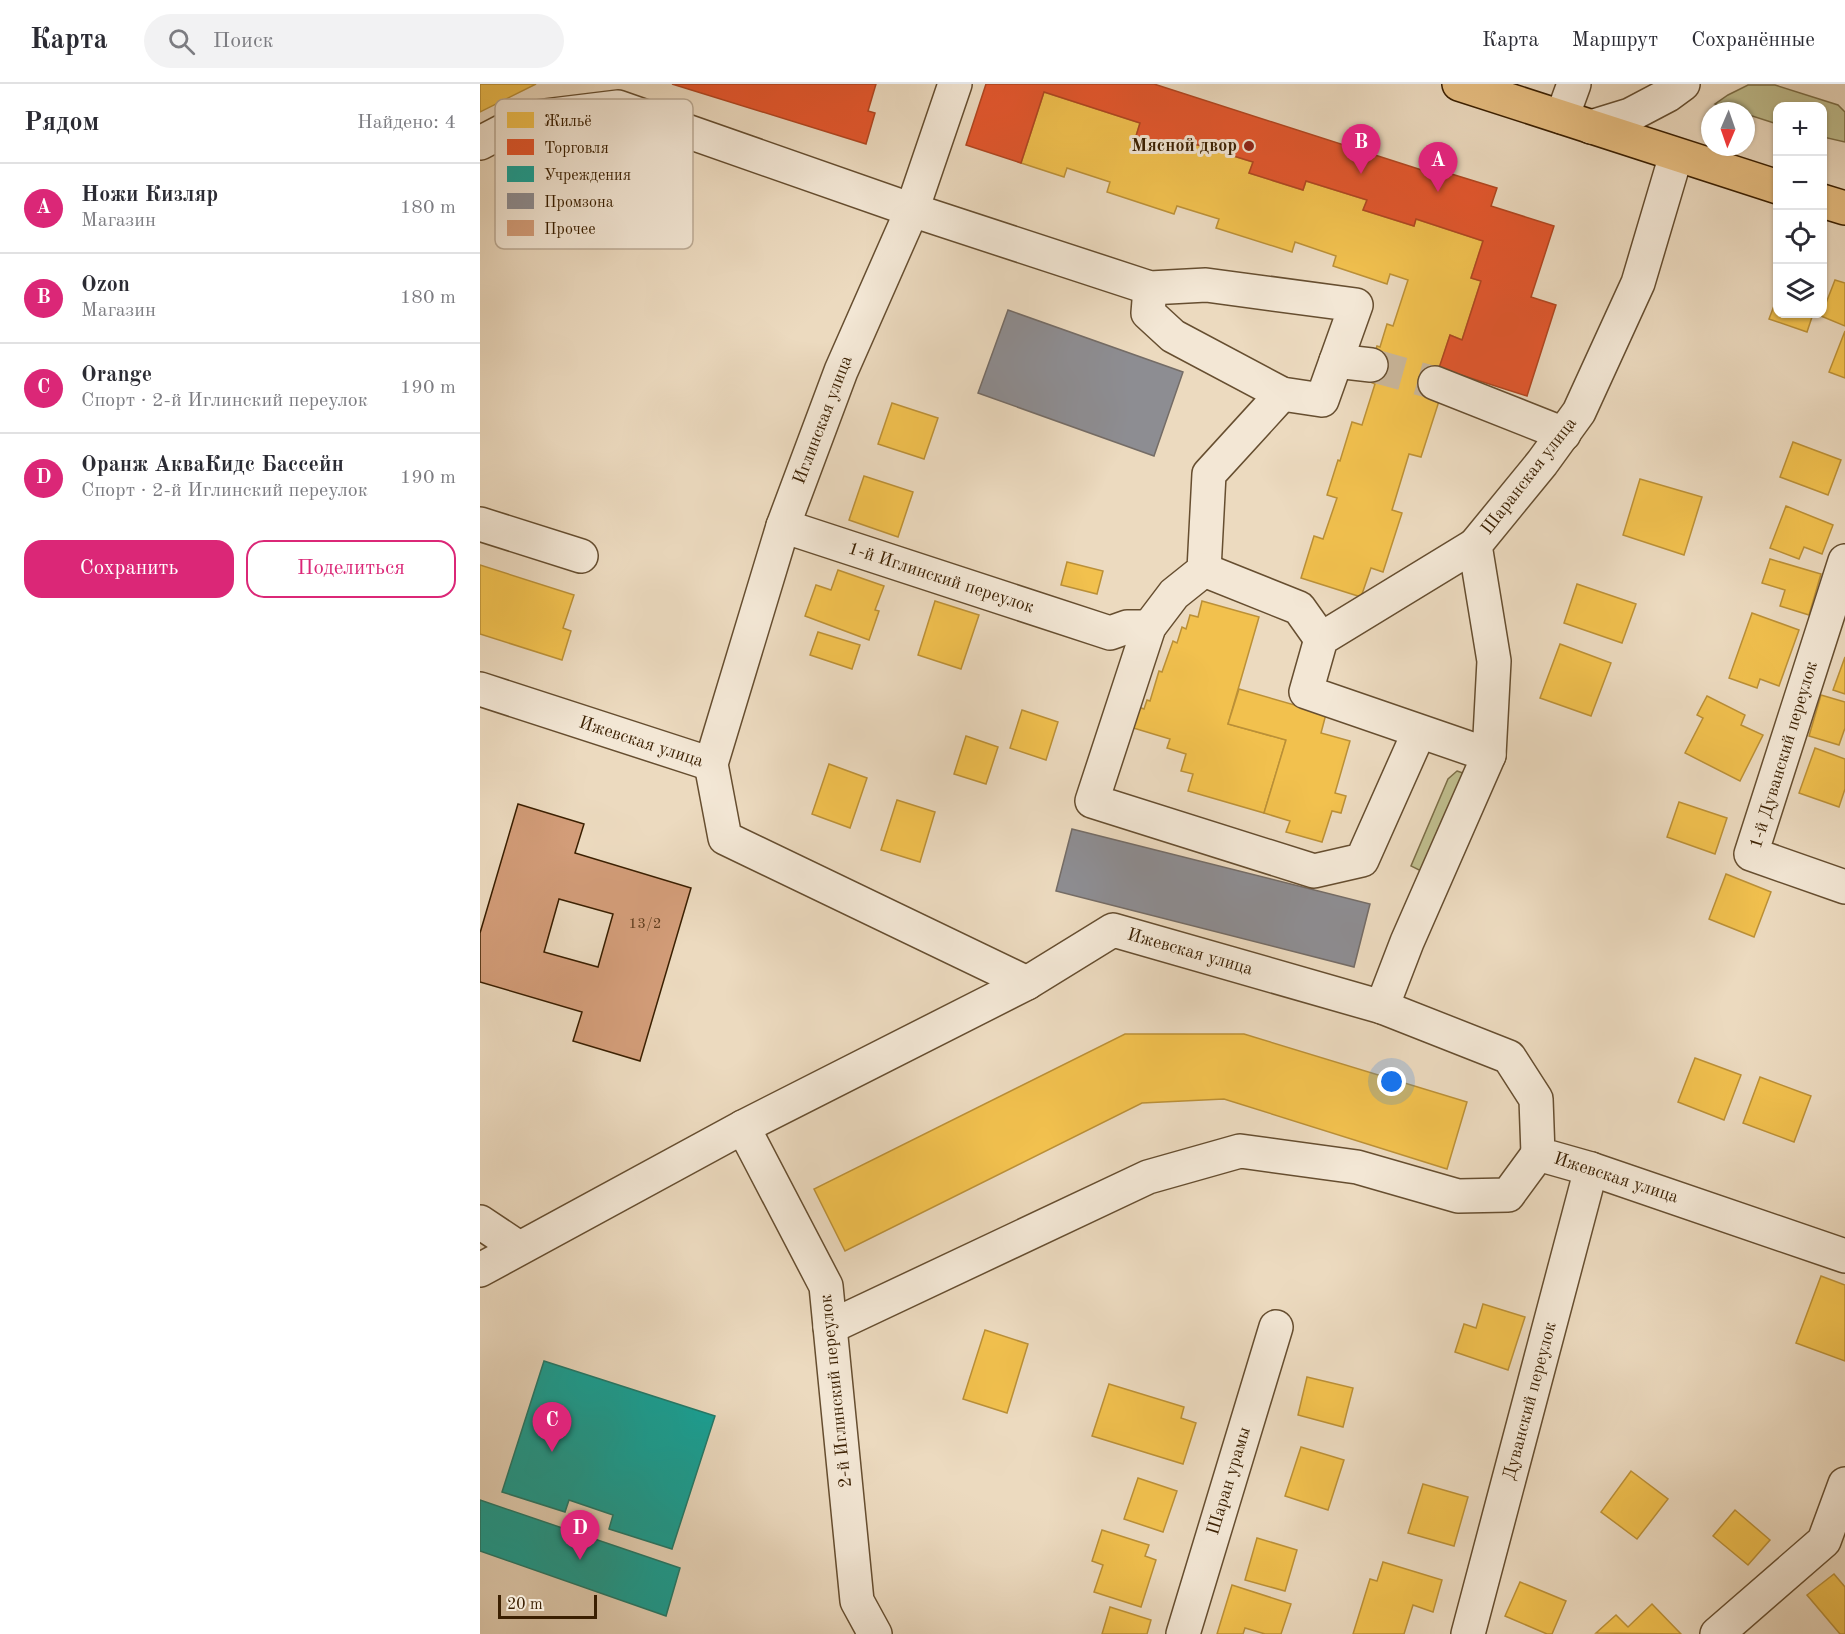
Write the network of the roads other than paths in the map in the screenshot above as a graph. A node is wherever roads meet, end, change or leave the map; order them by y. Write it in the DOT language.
graph roads {
  1 [pos="955,84"];
  2 [pos="1459,84"];
  3 [pos="1574,84"];
  4 [pos="1683,84"];
  5 [pos="1577,122"];
  6 [pos="693,133"];
  7 [pos="495,135"];
  8 [pos="480,143"];
  9 [pos="1676,155"];
  10 [pos="1773,185"];
  11 [pos="1827,203"];
  12 [pos="1845,208"];
  13 [pos="912,210"];
  14 [pos="1150,288"];
  15 [pos="1336,361"];
  16 [pos="1371,365"];
  17 [pos="1434,383"];
  18 [pos="1282,393"];
  19 [pos="1564,434"];
  20 [pos="480,524"];
  21 [pos="783,526"];
  22 [pos="1475,545"];
  23 [pos="581,556"];
  24 [pos="1845,561"];
  25 [pos="1204,570"];
  26 [pos="1149,627"];
  27 [pos="1321,639"];
  28 [pos="480,689"];
  29 [pos="1419,732"];
  30 [pos="1489,755"];
  31 [pos="711,764"];
  32 [pos="1845,887"];
  33 [pos="1027,983"];
  34 [pos="1382,1007"];
  35 [pos="743,1127"];
  36 [pos="1538,1154"];
  37 [pos="1591,1169"];
  38 [pos="480,1222"];
  39 [pos="519,1248"];
  40 [pos="1845,1256"];
  41 [pos="480,1270"];
  42 [pos="830,1327"];
  43 [pos="1276,1327"];
  44 [pos="1845,1484"];
  45 [pos="875,1634"];
  46 [pos="1183,1634"];
  47 [pos="1468,1634"];
  48 [pos="1717,1634"];
  1 -- 13 [label="street, Иглинская улица"];
  2 -- 5 [label="main road"];
  3 -- 5 [label="street"];
  4 -- 5 [label="street"];
  5 -- 9 [label="main road"];
  6 -- 13 [label="street"];
  7 -- 8 [label="street"];
  9 -- 10 [label="main road"];
  9 -- 19 [label="street, Шаранская улица"];
  11 -- 12 [label="main road"];
  13 -- 14 [label="street"];
  13 -- 21 [label="street, Иглинская улица"];
  14 -- 15 [label="street"];
  14 -- 18 [label="street"];
  15 -- 16 [label="street"];
  15 -- 18 [label="street"];
  17 -- 19 [label="street"];
  18 -- 25 [label="street"];
  19 -- 22 [label="street, Шаранская улица"];
  20 -- 23 [label="street"];
  21 -- 26 [label="street, 1-й Иглинский переулок"];
  21 -- 31 [label="street, Иглинская улица"];
  22 -- 27 [label="street"];
  22 -- 30 [label="street, Шаранская улица"];
  24 -- 32 [label="street, 1-й Дуванский переулок"];
  25 -- 26 [label="street"];
  25 -- 27 [label="street"];
  26 -- 29 [label="street"];
  27 -- 29 [label="street"];
  28 -- 31 [label="street, Ижевская улица"];
  29 -- 30 [label="street"];
  30 -- 34 [label="street, Шаранская улица"];
  31 -- 33 [label="street, Ижевская улица"];
  33 -- 34 [label="street, Ижевская улица"];
  33 -- 35 [label="street"];
  34 -- 36 [label="street, Ижевская улица"];
  35 -- 39 [label="street"];
  35 -- 42 [label="street, 2-й Иглинский переулок"];
  36 -- 37 [label="street, Ижевская улица"];
  36 -- 42 [label="street"];
  37 -- 40 [label="street, Ижевская улица"];
  37 -- 47 [label="street, Дуванский переулок"];
  38 -- 39 [label="street"];
  39 -- 41 [label="street"];
  42 -- 45 [label="street, 2-й Иглинский переулок"];
  43 -- 46 [label="street, Шаран урамы"];
  44 -- 48 [label="street"];
}
